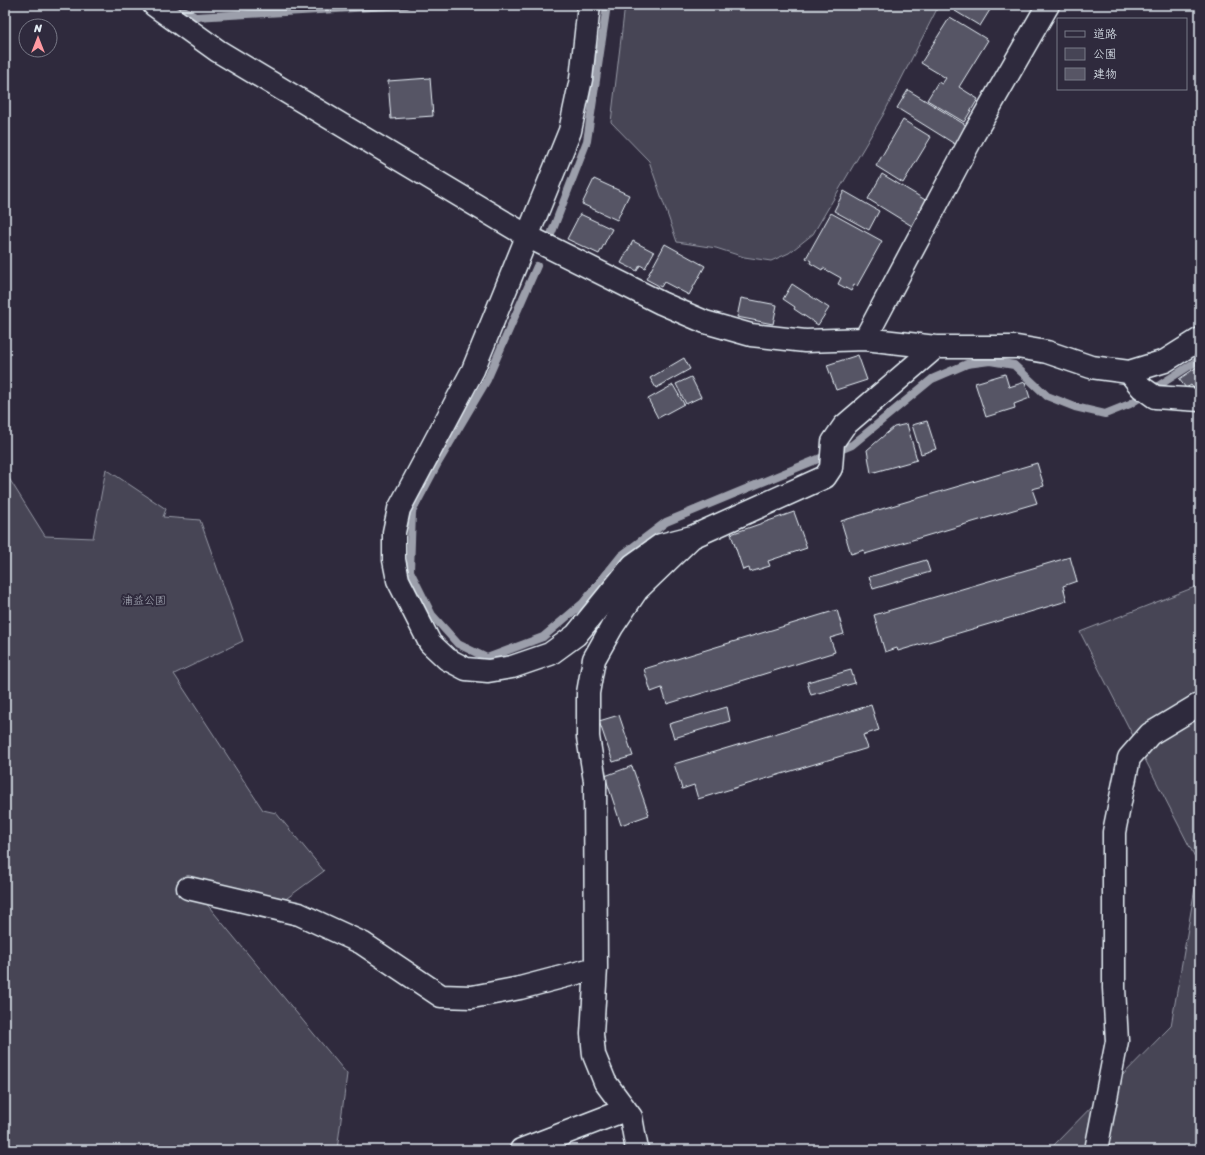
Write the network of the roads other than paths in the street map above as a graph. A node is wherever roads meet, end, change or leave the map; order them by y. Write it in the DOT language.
graph roads {
  1 [pos="154,5"];
  2 [pos="589,5"];
  3 [pos="1048,5"];
  4 [pos="529,237"];
  5 [pos="865,339"];
  6 [pos="1200,339"];
  7 [pos="936,347"];
  8 [pos="1142,385"];
  9 [pos="1200,400"];
  10 [pos="692,537"];
  11 [pos="1200,704"];
  12 [pos="188,888"];
  13 [pos="596,968"];
  14 [pos="625,1110"];
  15 [pos="522,1150"];
  16 [pos="637,1150"];
  17 [pos="1096,1150"];
  1 -- 4 [label="street"];
  2 -- 4 [label="street"];
  3 -- 5 [label="street"];
  4 -- 5 [label="street"];
  4 -- 10 [label="street"];
  5 -- 7 [label="street"];
  6 -- 8 [label="street"];
  7 -- 8 [label="street"];
  7 -- 10 [label="street"];
  8 -- 9 [label="street"];
  10 -- 13 [label="street"];
  11 -- 17 [label="street"];
  12 -- 13 [label="street"];
  13 -- 14 [label="street"];
  14 -- 15 [label="street"];
  14 -- 16 [label="street"];
}
